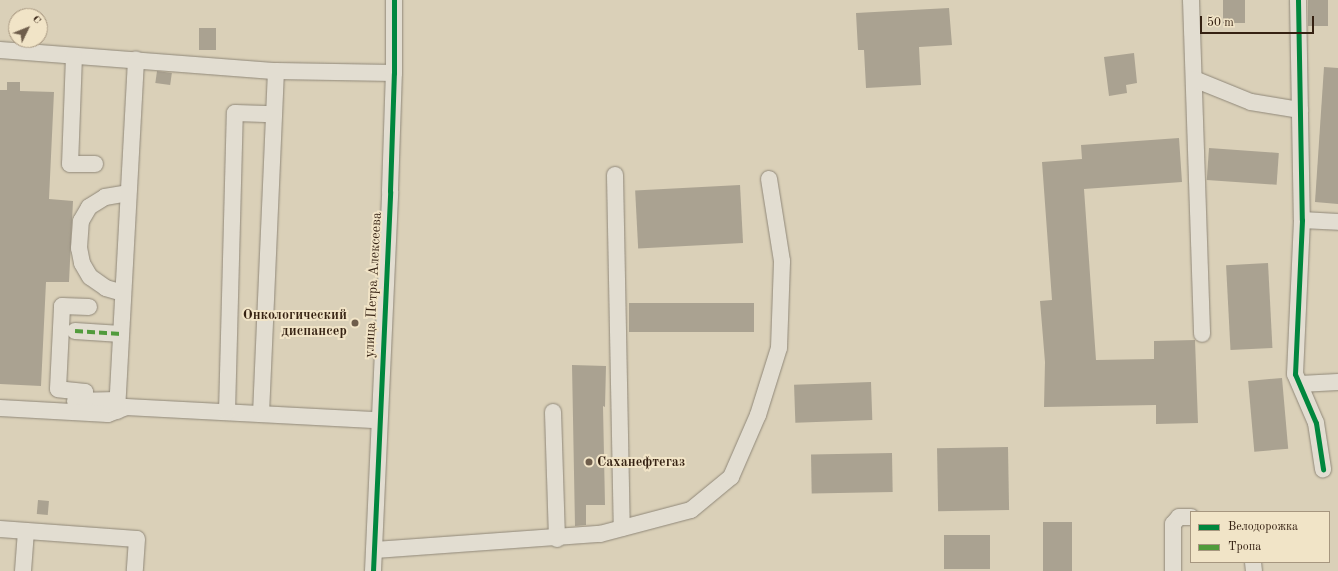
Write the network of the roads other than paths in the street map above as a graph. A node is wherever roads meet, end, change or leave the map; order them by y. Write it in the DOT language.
graph roads {
  1 [pos="394,0"];
  2 [pos="1191,0"];
  3 [pos="1298,0"];
  4 [pos="0,50"];
  5 [pos="74,56"];
  6 [pos="136,60"];
  7 [pos="276,71"];
  8 [pos="394,73"];
  9 [pos="1194,79"];
  10 [pos="1300,110"];
  11 [pos="273,114"];
  12 [pos="95,164"];
  13 [pos="616,175"];
  14 [pos="769,179"];
  15 [pos="128,193"];
  16 [pos="1302,220"];
  17 [pos="1338,222"];
  18 [pos="123,293"];
  19 [pos="89,307"];
  20 [pos="75,331"];
  21 [pos="121,334"];
  22 [pos="1202,334"];
  23 [pos="1338,382"];
  24 [pos="1300,384"];
  25 [pos="0,397"];
  26 [pos="85,401"];
  27 [pos="117,406"];
  28 [pos="0,408"];
  29 [pos="227,412"];
  30 [pos="554,412"];
  31 [pos="261,414"];
  32 [pos="378,420"];
  33 [pos="1323,469"];
  34 [pos="1190,516"];
  35 [pos="622,528"];
  36 [pos="0,529"];
  37 [pos="26,531"];
  38 [pos="557,539"];
  39 [pos="375,550"];
  40 [pos="22,571"];
  41 [pos="135,571"];
  42 [pos="373,571"];
  43 [pos="1173,571"];
  1 -- 8 [label="street, улица Петра Алексеева"];
  2 -- 9 [label="street"];
  3 -- 10 [label="street"];
  4 -- 5 [label="street"];
  5 -- 6 [label="street"];
  5 -- 12 [label="street"];
  6 -- 7 [label="street"];
  6 -- 15 [label="street"];
  7 -- 8 [label="street"];
  7 -- 11 [label="street"];
  8 -- 32 [label="street, улица Петра Алексеева"];
  9 -- 10 [label="street"];
  9 -- 22 [label="street"];
  10 -- 16 [label="street"];
  11 -- 29 [label="street"];
  11 -- 31 [label="street"];
  13 -- 35 [label="street"];
  14 -- 35 [label="street"];
  15 -- 18 [label="street"];
  15 -- 18 [label="street"];
  16 -- 17 [label="street"];
  16 -- 24 [label="street"];
  18 -- 21 [label="street"];
  19 -- 26 [label="street"];
  20 -- 21 [label="street"];
  21 -- 27 [label="street"];
  23 -- 24 [label="street"];
  24 -- 33 [label="street"];
  25 -- 26 [label="street"];
  26 -- 27 [label="street"];
  27 -- 28 [label="street"];
  27 -- 29 [label="street"];
  29 -- 31 [label="street"];
  30 -- 38 [label="street"];
  31 -- 32 [label="street"];
  32 -- 39 [label="street, улица Петра Алексеева"];
  34 -- 43 [label="street"];
  35 -- 38 [label="street"];
  36 -- 37 [label="street"];
  37 -- 40 [label="street"];
  37 -- 41 [label="street"];
  38 -- 39 [label="street"];
  39 -- 42 [label="street, улица Петра Алексеева"];
}
